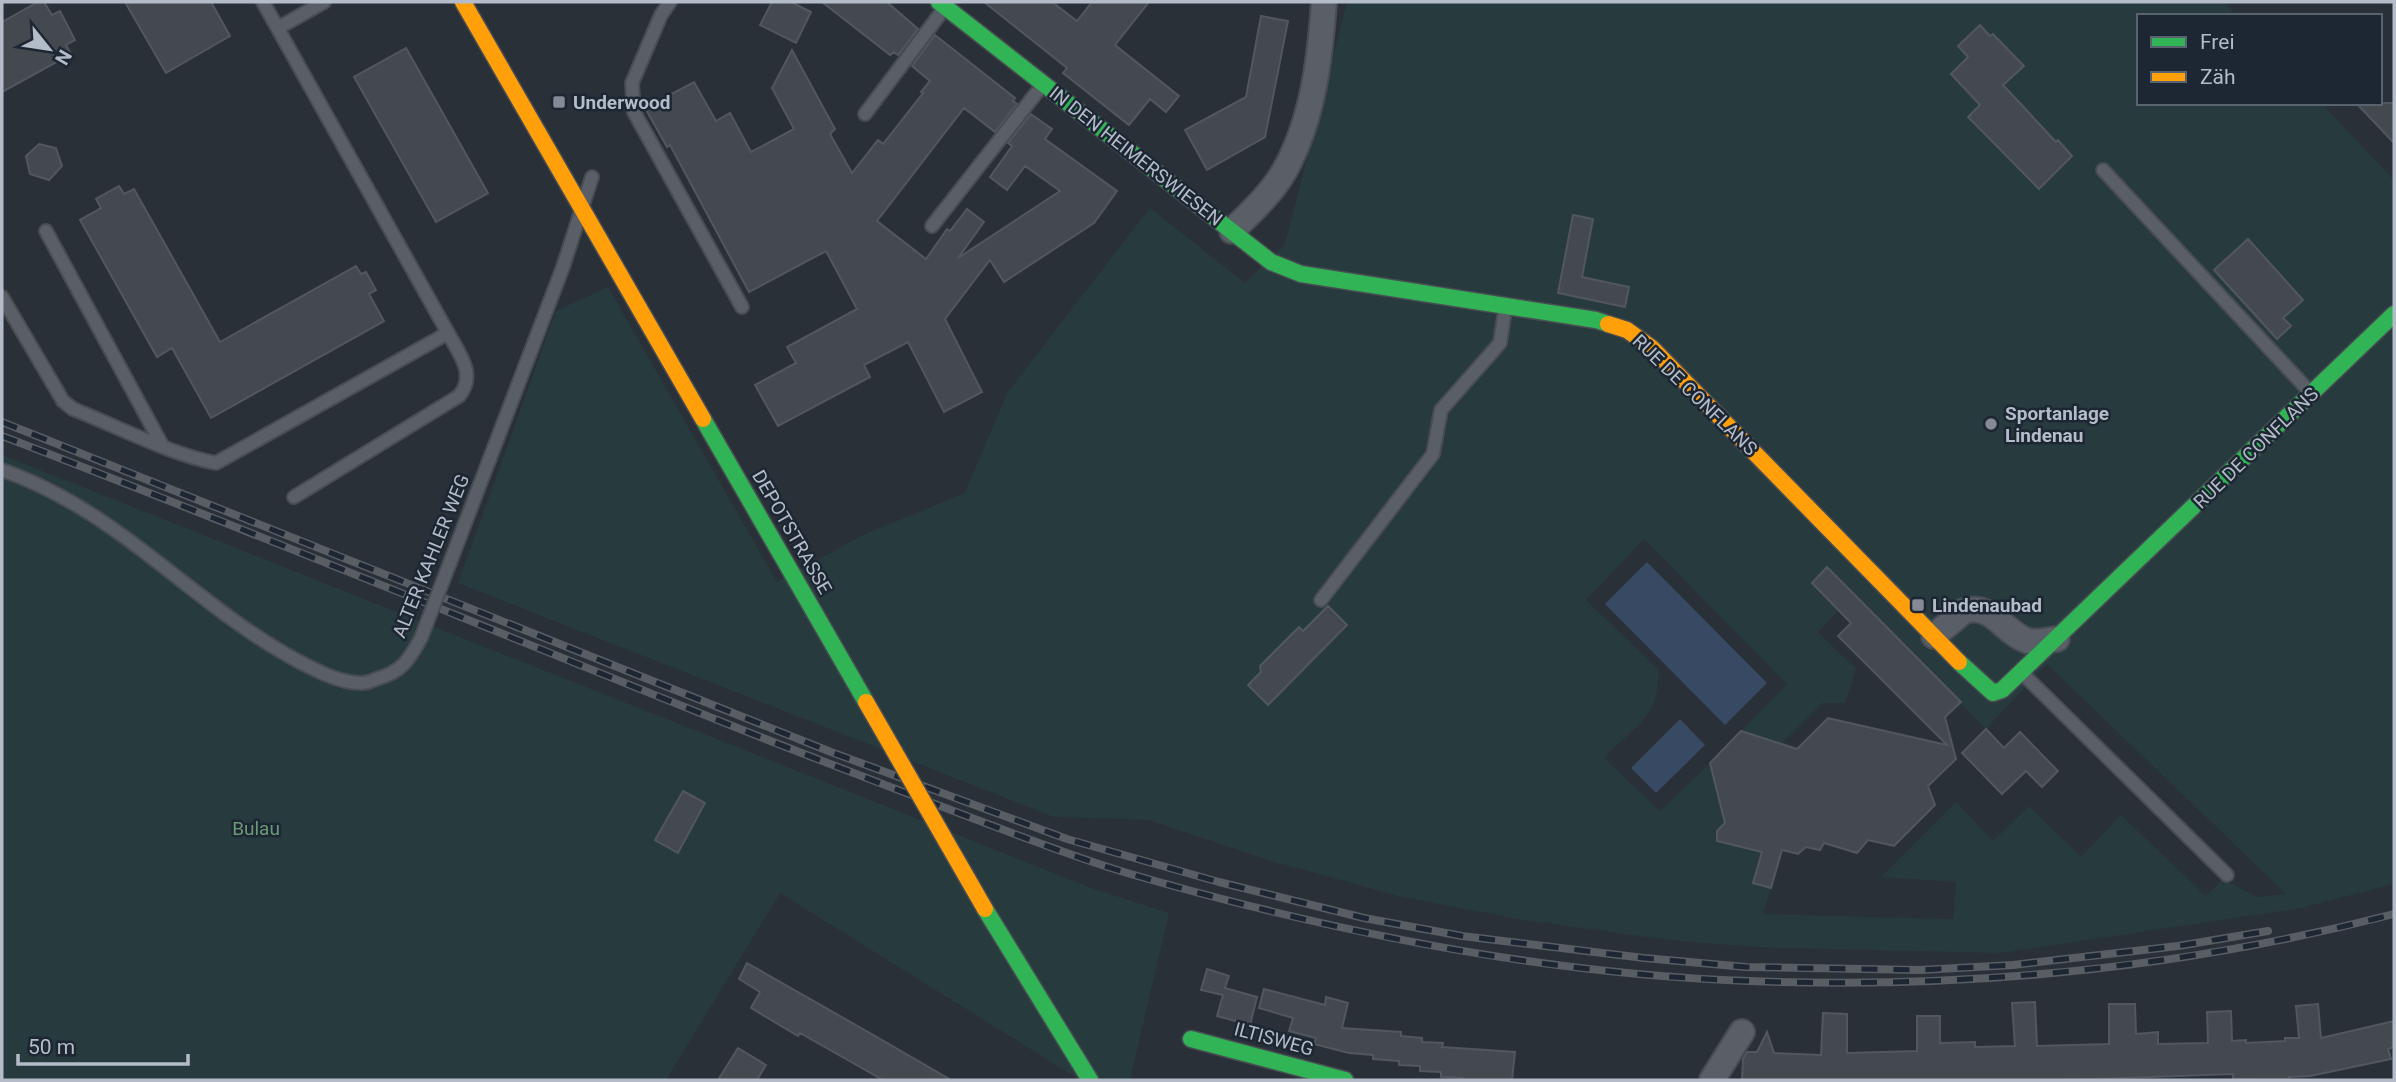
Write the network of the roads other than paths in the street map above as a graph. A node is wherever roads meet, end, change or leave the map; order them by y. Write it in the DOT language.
graph roads {
  1 [pos="263,2"];
  2 [pos="324,2"];
  3 [pos="463,2"];
  4 [pos="670,2"];
  5 [pos="1324,2"];
  6 [pos="942,4"];
  7 [pos="487,15"];
  8 [pos="278,28"];
  9 [pos="485,41"];
  10 [pos="1044,83"];
  11 [pos="865,114"];
  12 [pos="2103,170"];
  13 [pos="592,177"];
  14 [pos="581,207"];
  15 [pos="932,226"];
  16 [pos="46,231"];
  17 [pos="1232,231"];
  18 [pos="2,297"];
  19 [pos="1505,306"];
  20 [pos="742,307"];
  21 [pos="2394,314"];
  22 [pos="448,333"];
  23 [pos="2312,394"];
  24 [pos="162,445"];
  25 [pos="2,470"];
  26 [pos="295,497"];
  27 [pos="1321,600"];
  28 [pos="1934,636"];
  29 [pos="2057,639"];
  30 [pos="2021,672"];
  31 [pos="2227,875"];
  32 [pos="1742,1032"];
  33 [pos="1191,1039"];
  34 [pos="1090,1080"];
  35 [pos="1345,1080"];
  36 [pos="1712,1080"];
  1 -- 8 [label="lane"];
  2 -- 8 [label="lane"];
  3 -- 9 [label="street, DEPOTSTRASSE"];
  4 -- 20 [label="lane"];
  5 -- 17 [label="street, IN DEN HEIMERSWIESEN"];
  6 -- 10 [label="street, IN DEN HEIMERSWIESEN"];
  6 -- 11 [label="lane"];
  7 -- 9 [label="street"];
  8 -- 22 [label="lane"];
  9 -- 14 [label="street, DEPOTSTRASSE"];
  10 -- 15 [label="lane"];
  10 -- 17 [label="street, IN DEN HEIMERSWIESEN"];
  12 -- 23 [label="lane"];
  13 -- 14 [label="lane, ALTER KAHLER WEG"];
  14 -- 25 [label="lane, ALTER KAHLER WEG, bridge"];
  14 -- 34 [label="street, DEPOTSTRASSE, bridge"];
  16 -- 24 [label="lane"];
  17 -- 19 [label="street, RUE DE CONFLANS"];
  18 -- 24 [label="lane"];
  19 -- 27 [label="lane"];
  19 -- 28 [label="street, RUE DE CONFLANS"];
  21 -- 23 [label="street, RUE DE CONFLANS"];
  22 -- 24 [label="lane"];
  22 -- 26 [label="lane"];
  23 -- 29 [label="street, RUE DE CONFLANS"];
  28 -- 29 [label="street"];
  28 -- 30 [label="street, RUE DE CONFLANS"];
  29 -- 30 [label="street, RUE DE CONFLANS"];
  30 -- 31 [label="lane"];
  32 -- 36 [label="street"];
  33 -- 35 [label="street, ILTISWEG"];
}
